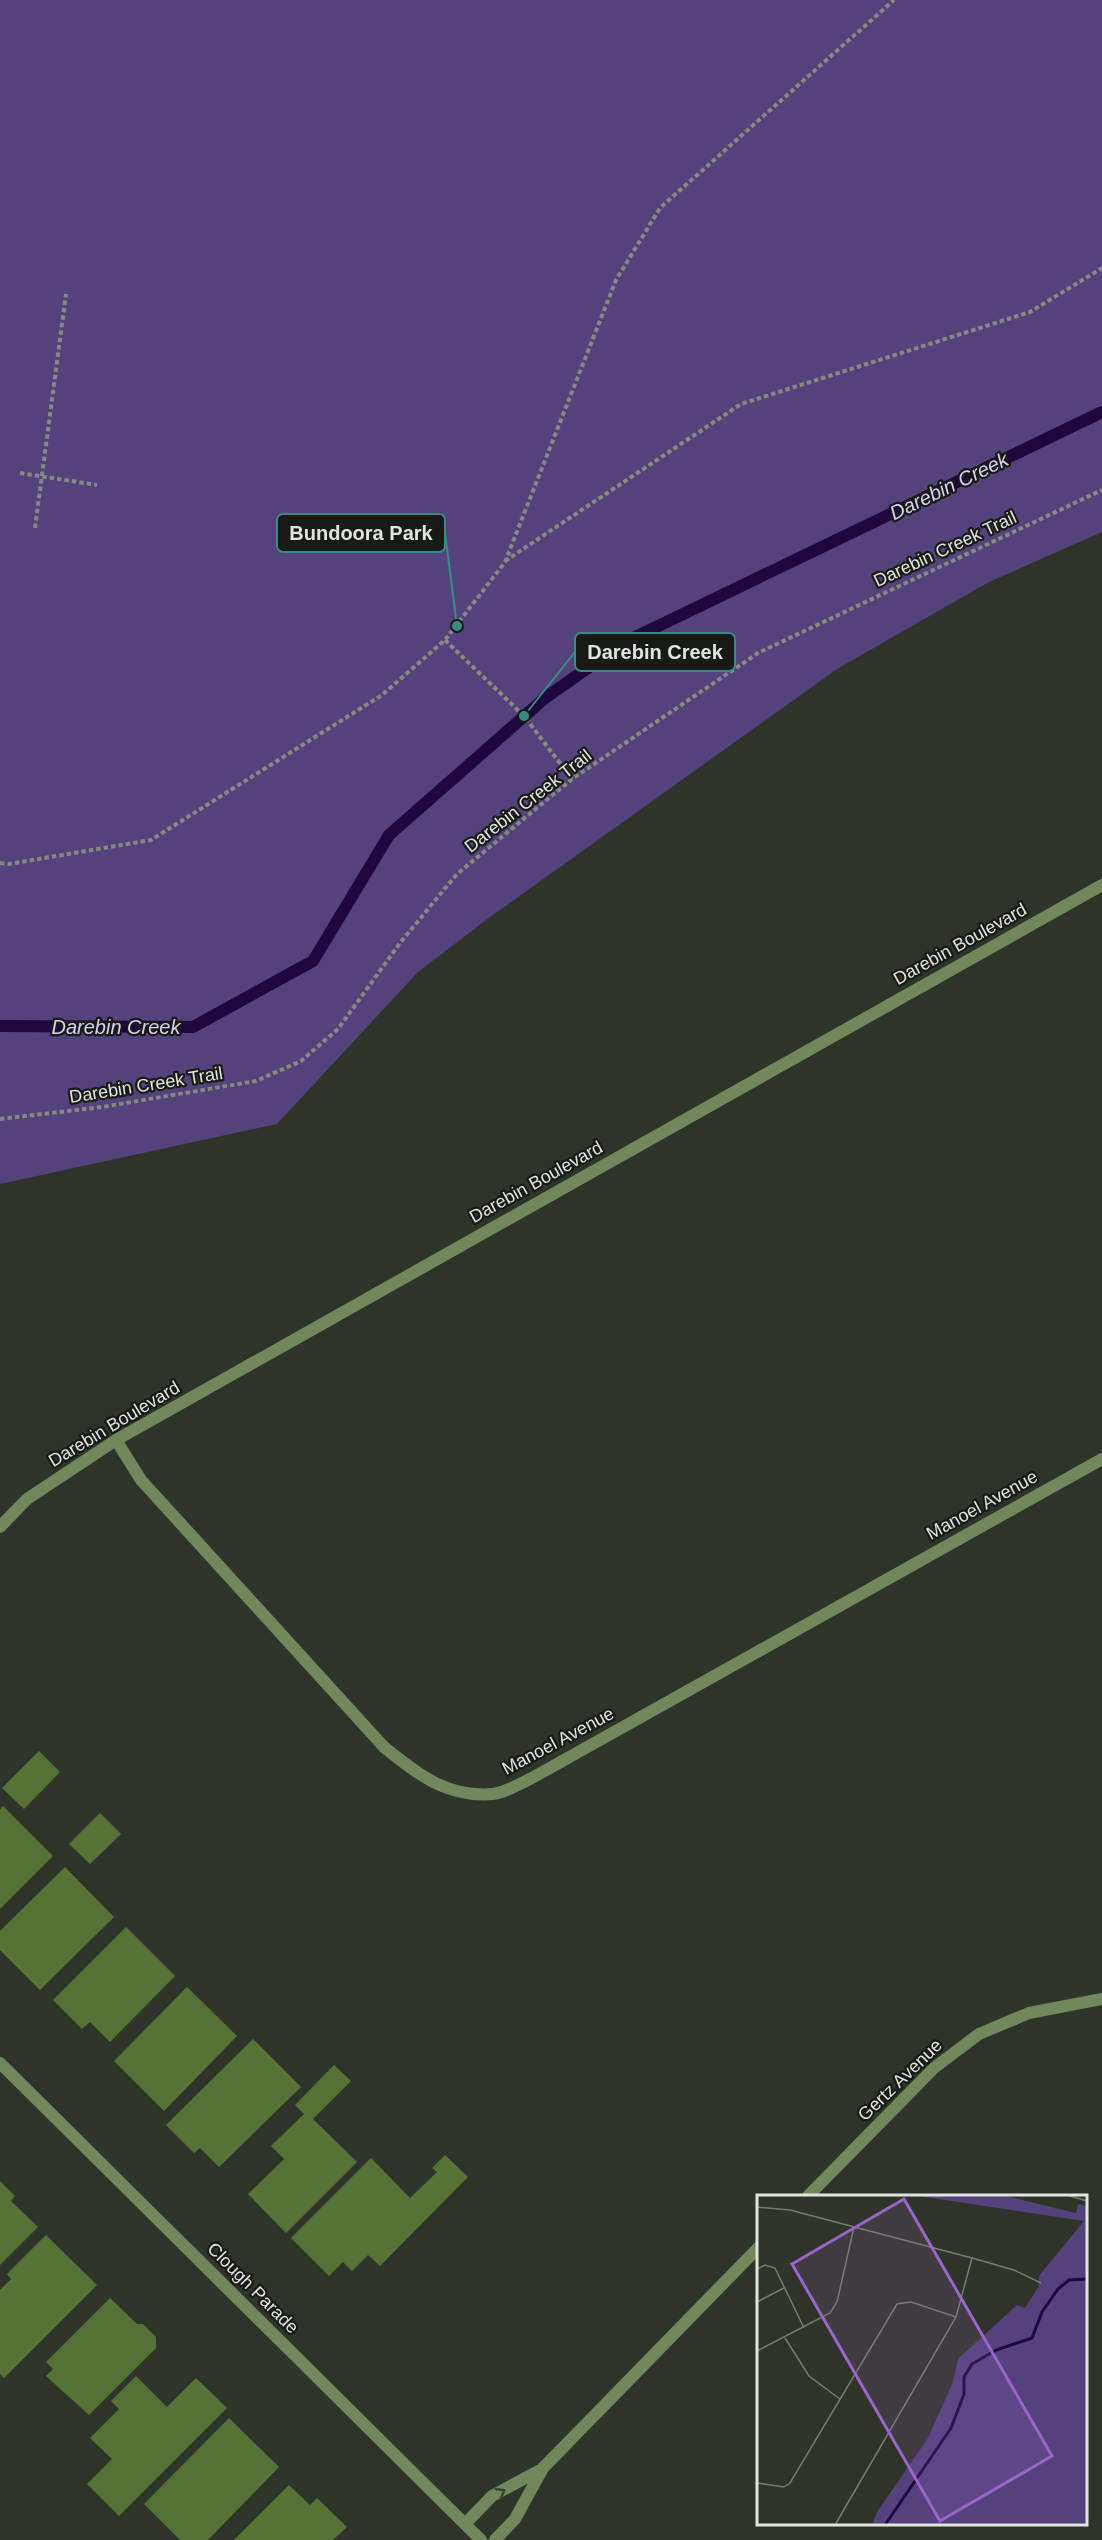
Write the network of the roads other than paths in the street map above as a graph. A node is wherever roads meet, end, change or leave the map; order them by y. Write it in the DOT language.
graph roads {
  1 [pos="1102,885"];
  2 [pos="116,1440"];
  3 [pos="1102,1459"];
  4 [pos="0,1527"];
  5 [pos="1102,1999"];
  6 [pos="0,2062"];
  7 [pos="809,2195"];
  8 [pos="757,2250"];
  9 [pos="543,2468"];
  10 [pos="465,2524"];
  11 [pos="481,2540"];
  12 [pos="495,2540"];
  1 -- 2 [label="street, Darebin Boulevard"];
  2 -- 3 [label="street, Manoel Avenue"];
  2 -- 4 [label="street, Darebin Boulevard"];
  5 -- 7 [label="street, Gertz Avenue"];
  6 -- 10 [label="street, Clough Parade"];
  8 -- 9 [label="street"];
  10 -- 9 [label="street, one-way"];
  9 -- 12 [label="street"];
  10 -- 11 [label="street, Clough Parade"];
}
